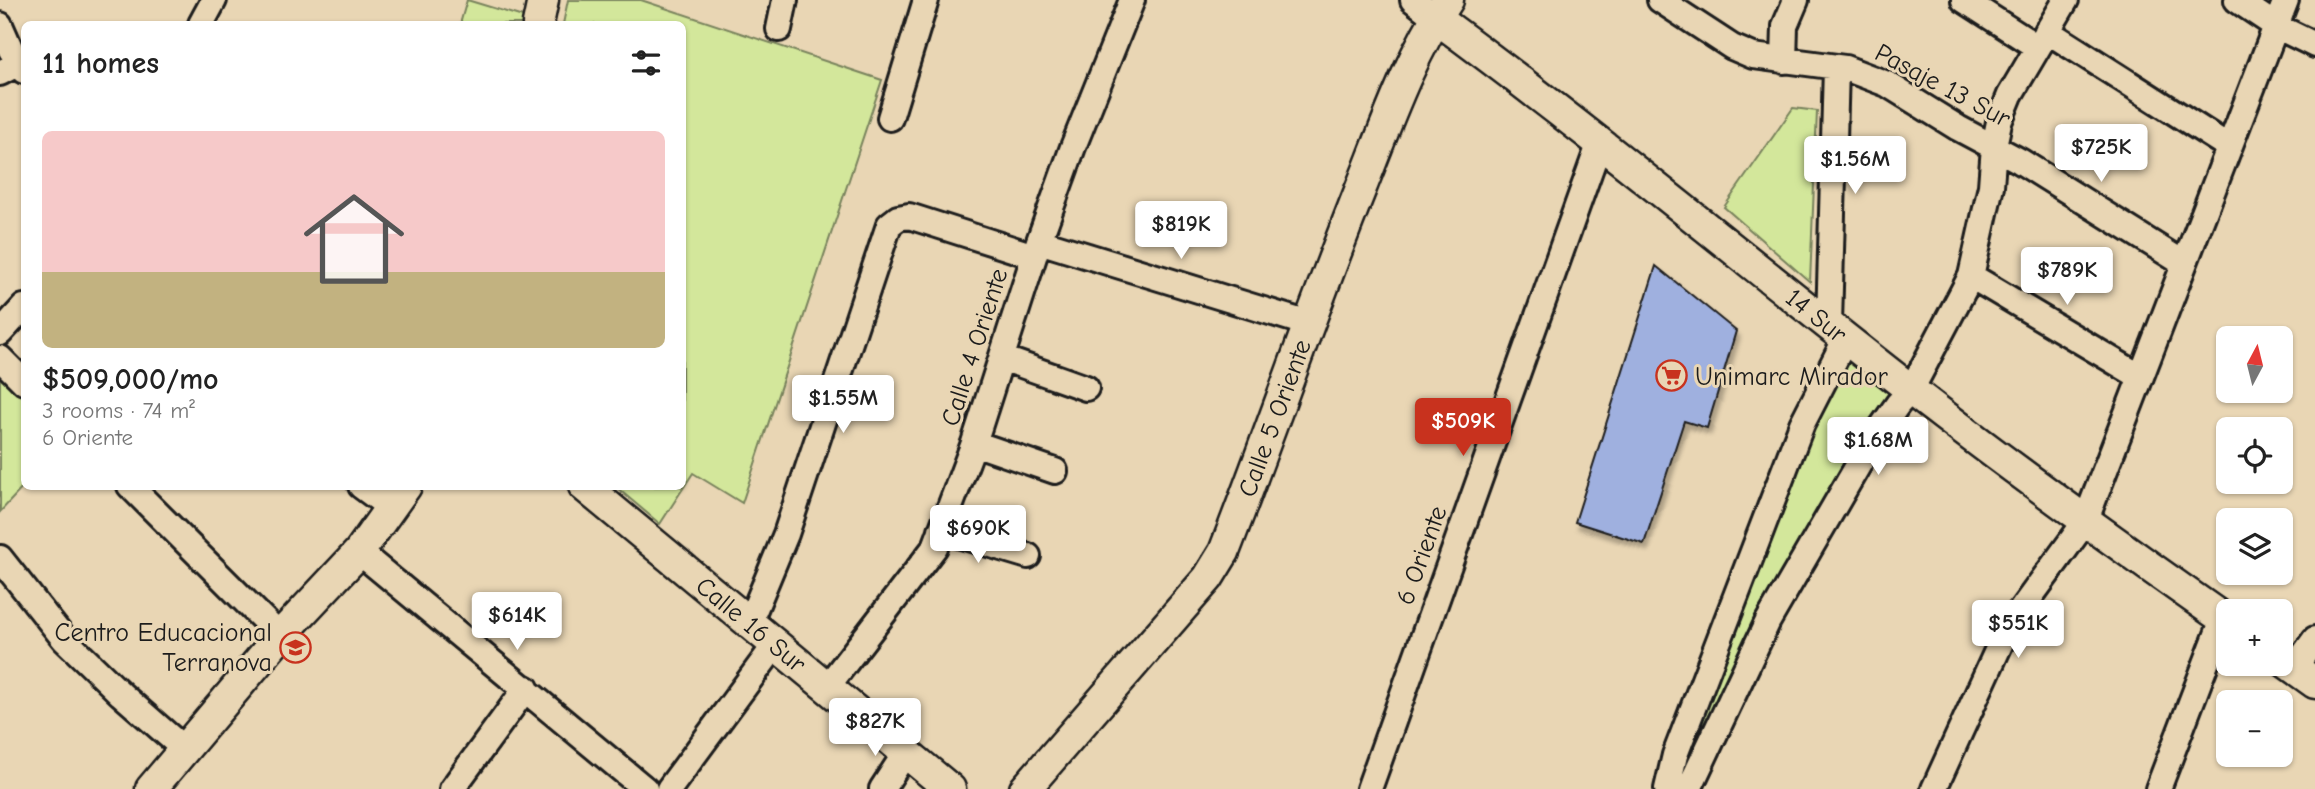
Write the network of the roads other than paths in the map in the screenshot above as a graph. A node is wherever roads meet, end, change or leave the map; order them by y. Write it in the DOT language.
graph roads {
  1 [pos="214,0"];
  2 [pos="543,0"];
  3 [pos="785,0"];
  4 [pos="926,0"];
  5 [pos="1132,0"];
  6 [pos="1660,0"];
  7 [pos="1796,0"];
  8 [pos="1964,0"];
  9 [pos="2066,0"];
  10 [pos="2237,0"];
  11 [pos="2286,0"];
  12 [pos="1432,6"];
  13 [pos="203,21"];
  14 [pos="539,21"];
  15 [pos="0,25"];
  16 [pos="2276,26"];
  17 [pos="779,29"];
  18 [pos="2042,39"];
  19 [pos="2315,46"];
  20 [pos="1784,61"];
  21 [pos="1836,67"];
  22 [pos="14,69"];
  23 [pos="890,118"];
  24 [pos="1600,142"];
  25 [pos="1994,146"];
  26 [pos="2229,146"];
  27 [pos="1037,249"];
  28 [pos="2183,263"];
  29 [pos="1971,276"];
  30 [pos="21,310"];
  31 [pos="1309,324"];
  32 [pos="1838,331"];
  33 [pos="0,333"];
  34 [pos="0,358"];
  35 [pos="1002,358"];
  36 [pos="2139,376"];
  37 [pos="21,379"];
  38 [pos="1086,388"];
  39 [pos="1911,390"];
  40 [pos="974,443"];
  41 [pos="1055,471"];
  42 [pos="134,490"];
  43 [pos="375,490"];
  44 [pos="589,490"];
  45 [pos="399,497"];
  46 [pos="2085,522"];
  47 [pos="941,530"];
  48 [pos="359,552"];
  49 [pos="1028,556"];
  50 [pos="0,558"];
  51 [pos="2216,613"];
  52 [pos="750,621"];
  53 [pos="280,636"];
  54 [pos="2315,639"];
  55 [pos="776,644"];
  56 [pos="2216,645"];
  57 [pos="2297,670"];
  58 [pos="827,687"];
  59 [pos="526,688"];
  60 [pos="185,750"];
  61 [pos="906,752"];
  62 [pos="151,789"];
  63 [pos="452,789"];
  64 [pos="645,789"];
  65 [pos="668,789"];
  66 [pos="883,789"];
  67 [pos="950,789"];
  68 [pos="1025,789"];
  69 [pos="1369,789"];
  70 [pos="1667,789"];
  71 [pos="1689,789"];
  72 [pos="1934,789"];
  73 [pos="2158,789"];
  1 -- 13 [label="street"];
  2 -- 14 [label="main road"];
  3 -- 17 [label="street"];
  4 -- 23 [label="street"];
  5 -- 27 [label="street, Calle 4 Oriente"];
  6 -- 20 [label="street, Pasaje 13 Sur"];
  7 -- 20 [label="street"];
  8 -- 18 [label="street"];
  9 -- 18 [label="street"];
  10 -- 16 [label="street"];
  11 -- 16 [label="street"];
  12 -- 24 [label="main road, 14 Sur"];
  12 -- 31 [label="main road, Calle 5 Oriente"];
  15 -- 22 [label="street"];
  16 -- 19 [label="street"];
  16 -- 26 [label="street"];
  18 -- 25 [label="street"];
  18 -- 26 [label="street"];
  20 -- 21 [label="street, Pasaje 13 Sur"];
  21 -- 25 [label="street, Pasaje 13 Sur"];
  21 -- 32 [label="street"];
  24 -- 32 [label="main road, 14 Sur"];
  24 -- 69 [label="street, 6 Oriente"];
  25 -- 28 [label="street, Pasaje 13 Sur"];
  25 -- 29 [label="street"];
  26 -- 28 [label="street"];
  27 -- 31 [label="street"];
  27 -- 35 [label="street, Calle 4 Oriente"];
  27 -- 52 [label="street"];
  28 -- 36 [label="street"];
  29 -- 36 [label="street"];
  29 -- 39 [label="street"];
  30 -- 33 [label="street"];
  31 -- 68 [label="main road, Calle 5 Oriente"];
  32 -- 39 [label="main road, 14 Sur"];
  32 -- 70 [label="street"];
  34 -- 37 [label="street"];
  35 -- 38 [label="street"];
  35 -- 40 [label="street, Calle 4 Oriente"];
  36 -- 46 [label="street"];
  39 -- 46 [label="main road, 14 Sur"];
  39 -- 71 [label="street"];
  40 -- 41 [label="street"];
  40 -- 47 [label="street, Calle 4 Oriente"];
  42 -- 53 [label="street"];
  43 -- 45 [label="street"];
  44 -- 52 [label="main road, Calle 16 Sur"];
  45 -- 48 [label="main road"];
  46 -- 51 [label="main road, 14 Sur"];
  46 -- 72 [label="street"];
  47 -- 49 [label="street"];
  47 -- 58 [label="street, Calle 4 Oriente"];
  48 -- 53 [label="main road"];
  48 -- 59 [label="street"];
  50 -- 60 [label="street"];
  52 -- 55 [label="main road, Calle 16 Sur"];
  53 -- 60 [label="main road"];
  54 -- 57 [label="street"];
  55 -- 58 [label="main road, Calle 16 Sur"];
  55 -- 65 [label="street"];
  56 -- 73 [label="street"];
  58 -- 61 [label="main road, Calle 16 Sur"];
  59 -- 63 [label="street"];
  59 -- 64 [label="street"];
  60 -- 62 [label="main road"];
  61 -- 66 [label="street"];
  61 -- 67 [label="main road, Calle 16 Sur"];
}
